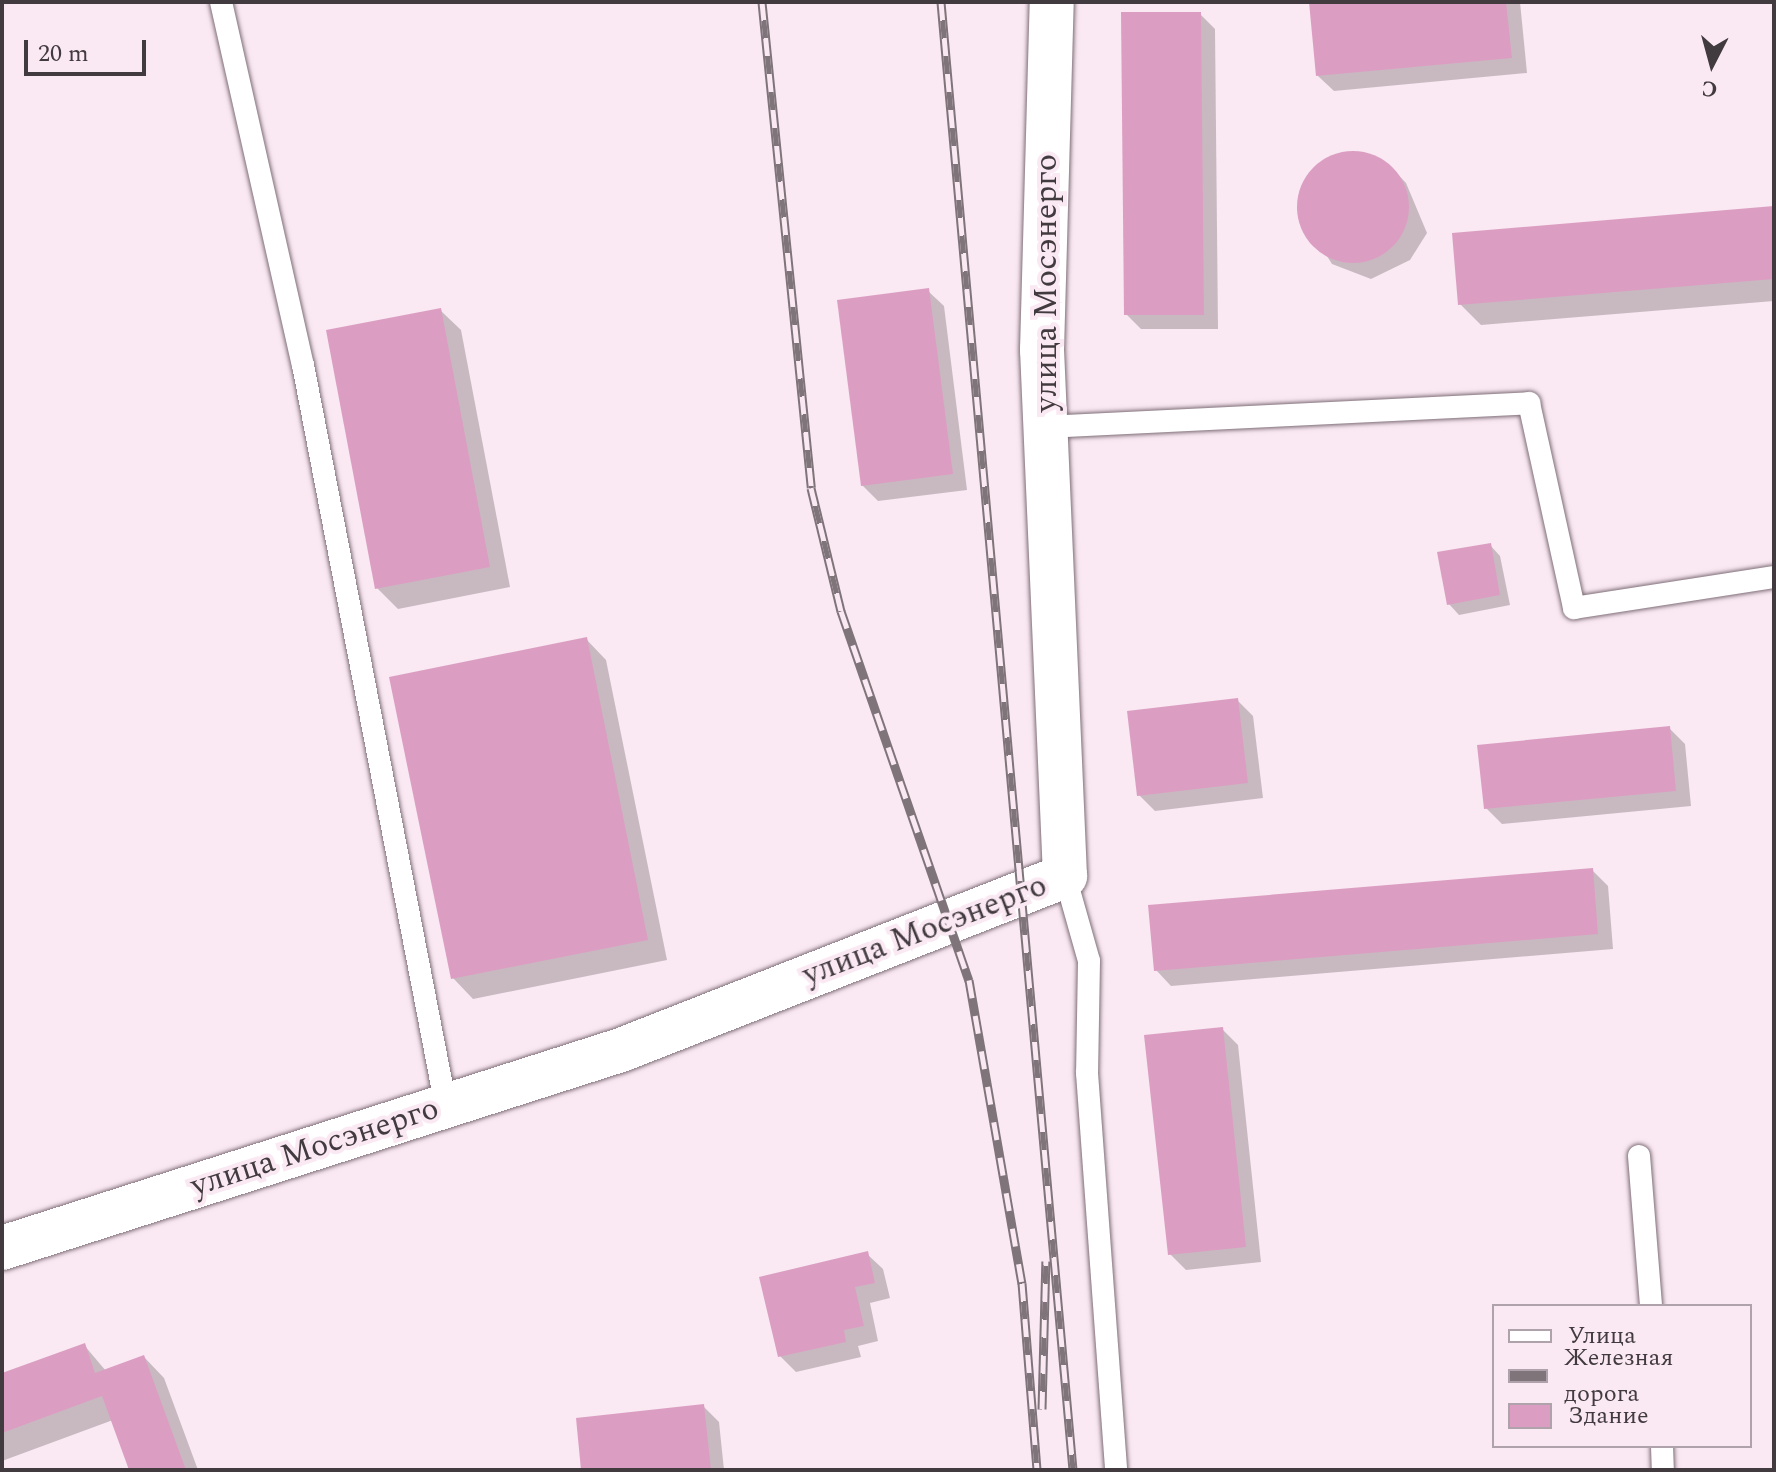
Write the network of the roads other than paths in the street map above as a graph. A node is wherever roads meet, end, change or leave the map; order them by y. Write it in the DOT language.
graph roads {
  1 [pos="221,2"];
  2 [pos="1052,2"];
  3 [pos="1046,427"];
  4 [pos="1774,577"];
  5 [pos="1065,876"];
  6 [pos="446,1107"];
  7 [pos="1639,1156"];
  8 [pos="2,1248"];
  9 [pos="1651,1304"];
  10 [pos="1662,1448"];
  11 [pos="1116,1470"];
  12 [pos="1663,1470"];
  1 -- 6 [label="lane"];
  2 -- 3 [label="street, улица Мосэнерго"];
  3 -- 4 [label="lane"];
  3 -- 5 [label="street, улица Мосэнерго"];
  5 -- 6 [label="street, улица Мосэнерго"];
  5 -- 11 [label="lane"];
  6 -- 8 [label="street, улица Мосэнерго"];
  7 -- 9 [label="lane"];
  10 -- 12 [label="lane"];
}
